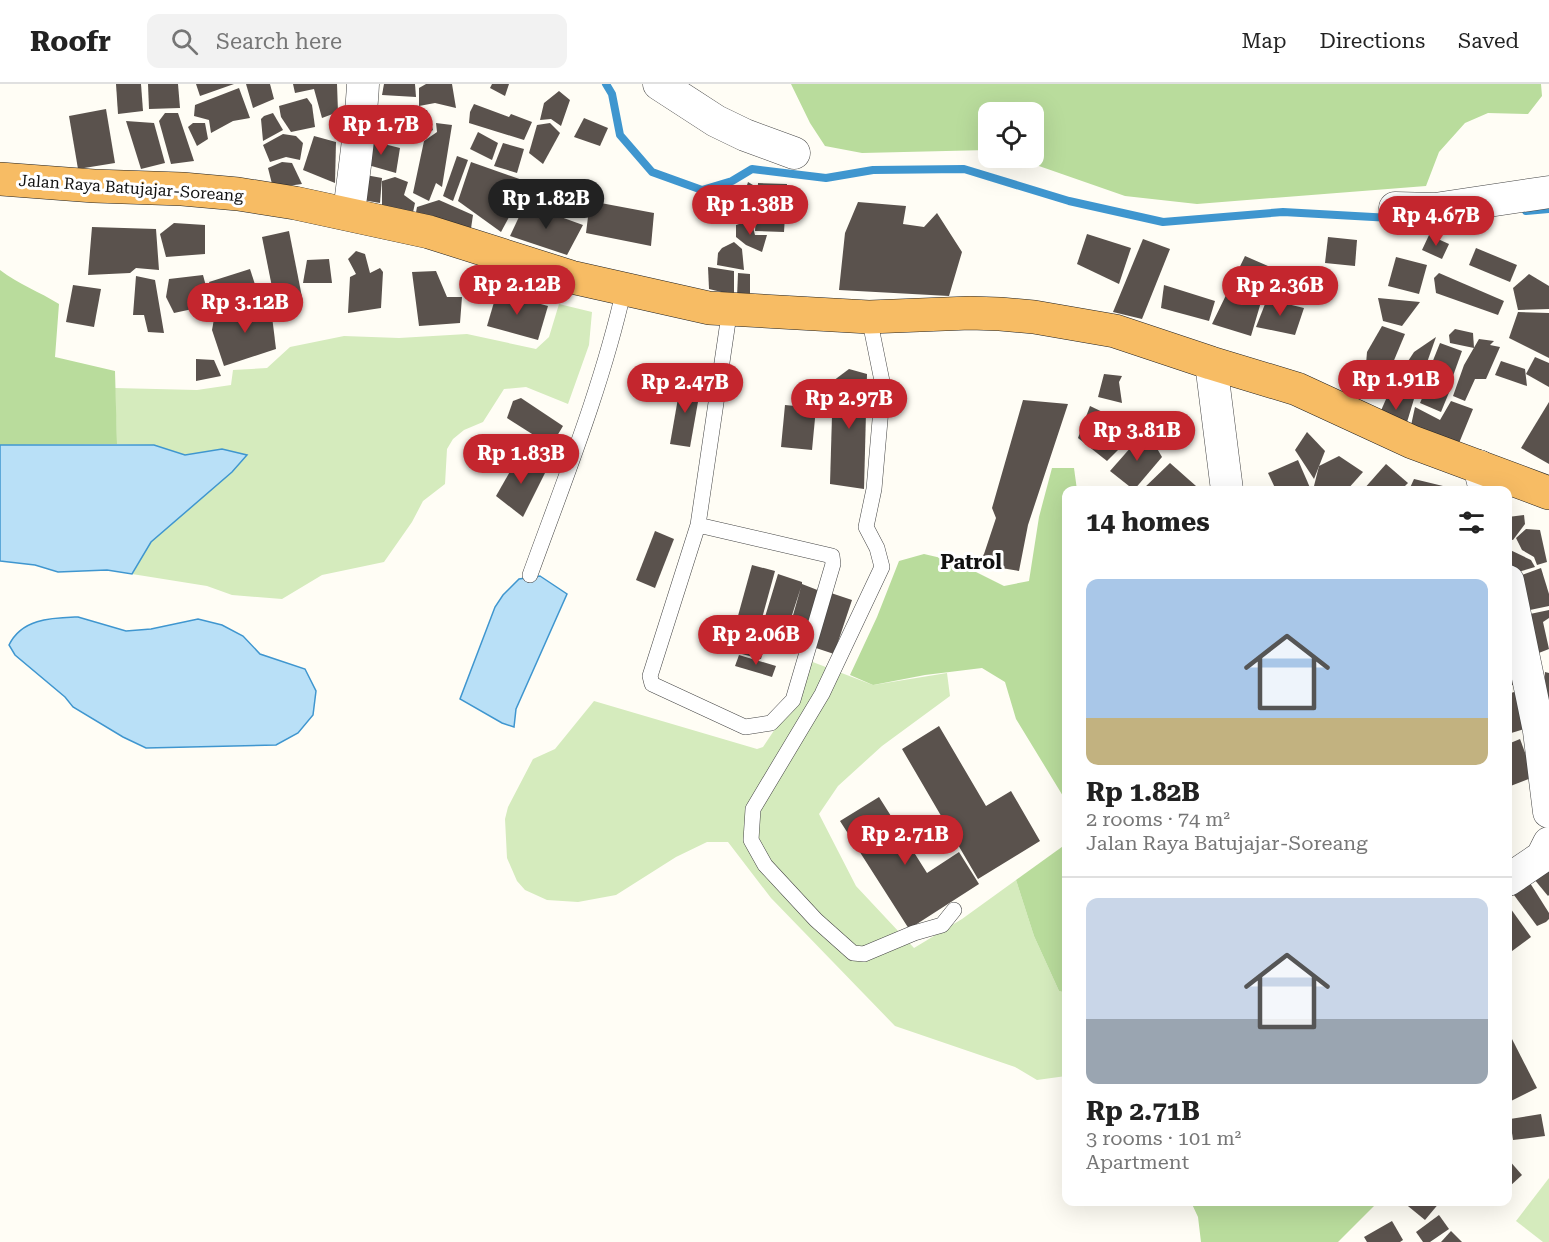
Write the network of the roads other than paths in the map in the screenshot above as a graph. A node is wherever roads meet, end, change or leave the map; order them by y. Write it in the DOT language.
graph roads {
  1 [pos="363,84"];
  2 [pos="659,84"];
  3 [pos="794,153"];
  4 [pos="0,179"];
  5 [pos="1549,192"];
  6 [pos="1395,208"];
  7 [pos="349,213"];
  8 [pos="624,289"];
  9 [pos="730,308"];
  10 [pos="869,318"];
  11 [pos="1211,363"];
  12 [pos="1482,478"];
  13 [pos="1226,486"];
  14 [pos="1549,493"];
  15 [pos="698,525"];
  16 [pos="530,575"];
  17 [pos="1512,600"];
  18 [pos="1549,812"];
  19 [pos="1549,843"];
  20 [pos="1512,877"];
  21 [pos="954,910"];
  1 -- 7 [label="street"];
  2 -- 3 [label="street"];
  4 -- 7 [label="highway, Jalan Raya Batujajar-Soreang"];
  5 -- 6 [label="street"];
  7 -- 8 [label="highway, Jalan Raya Batujajar-Soreang"];
  8 -- 9 [label="highway, Jalan Raya Batujajar-Soreang"];
  8 -- 16 [label="lane"];
  9 -- 10 [label="highway, Jalan Raya Batujajar-Soreang"];
  9 -- 15 [label="lane"];
  10 -- 11 [label="highway, Jalan Raya Batujajar-Soreang"];
  10 -- 21 [label="lane"];
  11 -- 12 [label="highway, Jalan Raya Batujajar-Soreang"];
  11 -- 13 [label="street"];
  12 -- 14 [label="highway, Jalan Raya Batujajar-Soreang"];
  15 -- 15 [label="lane"];
  17 -- 18 [label="street"];
  19 -- 20 [label="street"];
}
